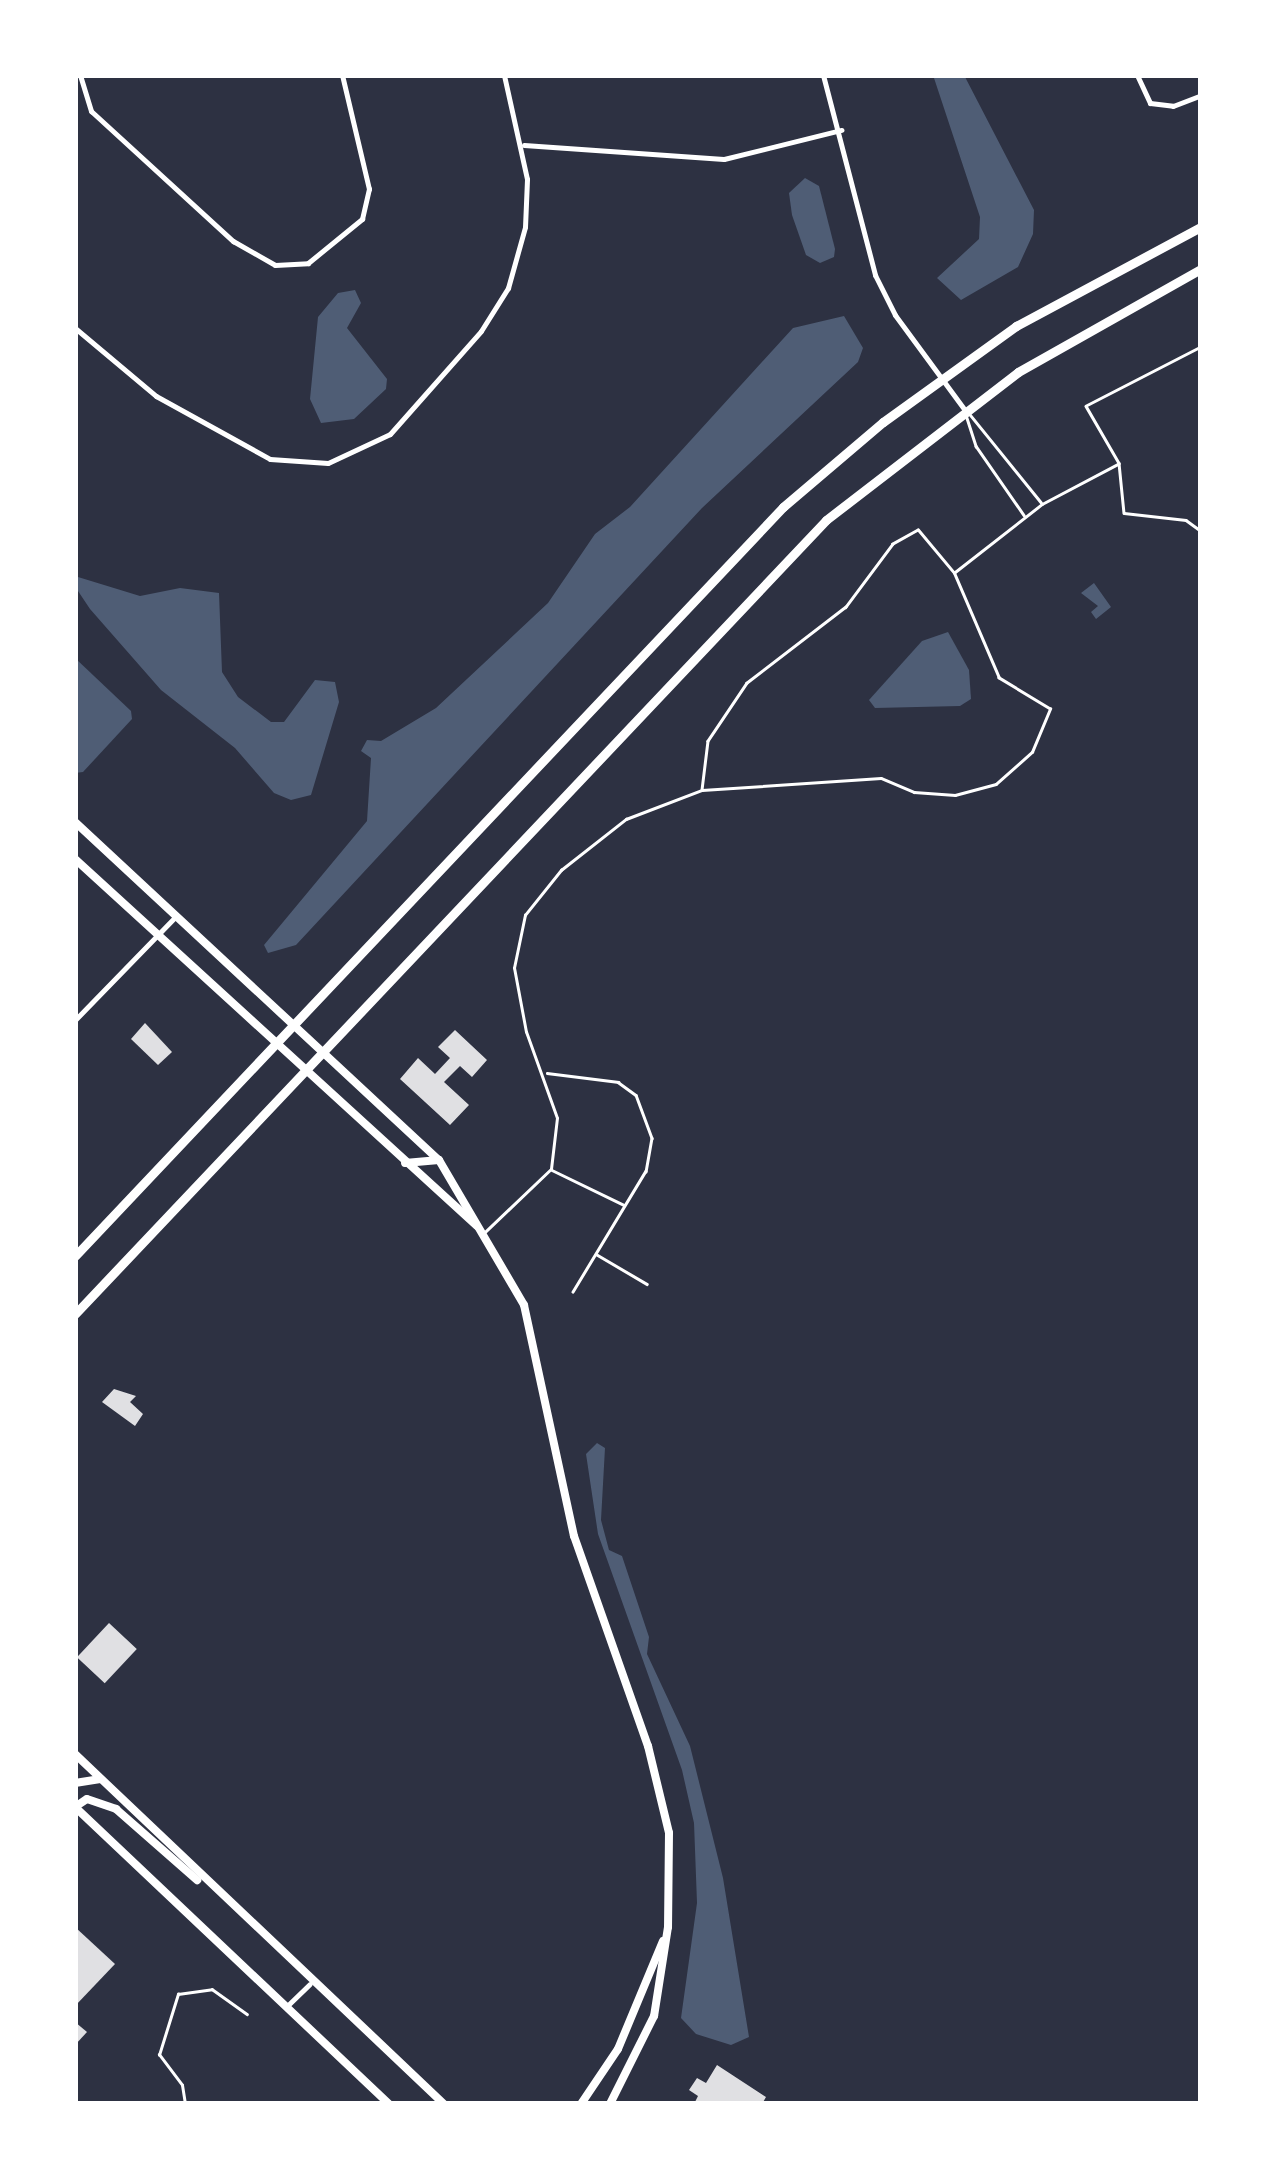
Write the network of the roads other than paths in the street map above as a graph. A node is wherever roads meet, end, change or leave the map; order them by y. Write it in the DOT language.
graph roads {
  1 [pos="80,75"];
  2 [pos="342,75"];
  3 [pos="504,75"];
  4 [pos="823,75"];
  5 [pos="1137,75"];
  6 [pos="1201,95"];
  7 [pos="841,130"];
  8 [pos="524,145"];
  9 [pos="1201,227"];
  10 [pos="1201,269"];
  11 [pos="75,328"];
  12 [pos="1201,347"];
  13 [pos="942,376"];
  14 [pos="964,408"];
  15 [pos="1119,463"];
  16 [pos="1042,504"];
  17 [pos="1024,516"];
  18 [pos="1201,530"];
  19 [pos="954,573"];
  20 [pos="702,790"];
  21 [pos="75,822"];
  22 [pos="75,858"];
  23 [pos="177,916"];
  24 [pos="158,934"];
  25 [pos="75,1020"];
  26 [pos="295,1022"];
  27 [pos="274,1046"];
  28 [pos="323,1049"];
  29 [pos="302,1071"];
  30 [pos="545,1073"];
  31 [pos="440,1160"];
  32 [pos="400,1162"];
  33 [pos="551,1169"];
  34 [pos="624,1205"];
  35 [pos="484,1232"];
  36 [pos="595,1253"];
  37 [pos="75,1256"];
  38 [pos="647,1284"];
  39 [pos="573,1292"];
  40 [pos="75,1314"];
  41 [pos="75,1754"];
  42 [pos="100,1779"];
  43 [pos="75,1783"];
  44 [pos="75,1807"];
  45 [pos="210,1888"];
  46 [pos="668,1927"];
  47 [pos="310,1984"];
  48 [pos="284,2010"];
  49 [pos="246,2014"];
  50 [pos="186,2104"];
  51 [pos="389,2104"];
  52 [pos="444,2104"];
  53 [pos="581,2104"];
  54 [pos="610,2104"];
  1 -- 2 [label="street"];
  3 -- 8 [label="street"];
  4 -- 7 [label="street"];
  5 -- 6 [label="street"];
  7 -- 8 [label="street"];
  7 -- 13 [label="street"];
  8 -- 11 [label="street"];
  9 -- 13 [label="highway"];
  10 -- 14 [label="highway"];
  12 -- 15 [label="lane"];
  13 -- 14 [label="street"];
  13 -- 26 [label="highway"];
  14 -- 16 [label="lane"];
  14 -- 17 [label="lane"];
  14 -- 28 [label="highway"];
  15 -- 16 [label="lane"];
  15 -- 18 [label="lane"];
  16 -- 17 [label="lane"];
  17 -- 19 [label="lane"];
  19 -- 20 [label="lane"];
  19 -- 20 [label="lane"];
  20 -- 30 [label="lane"];
  21 -- 23 [label="street"];
  22 -- 24 [label="street"];
  23 -- 24 [label="street"];
  23 -- 26 [label="street"];
  24 -- 25 [label="street"];
  24 -- 27 [label="street"];
  26 -- 27 [label="highway"];
  26 -- 28 [label="street"];
  27 -- 29 [label="street"];
  27 -- 37 [label="highway"];
  28 -- 29 [label="highway"];
  28 -- 31 [label="street"];
  29 -- 32 [label="street"];
  29 -- 40 [label="highway"];
  30 -- 33 [label="lane"];
  30 -- 34 [label="lane"];
  31 -- 32 [label="street"];
  31 -- 35 [label="street"];
  32 -- 35 [label="street"];
  33 -- 34 [label="lane"];
  33 -- 35 [label="lane"];
  34 -- 36 [label="lane"];
  35 -- 46 [label="street"];
  36 -- 38 [label="lane"];
  36 -- 39 [label="lane"];
  41 -- 42 [label="street"];
  42 -- 43 [label="street"];
  42 -- 45 [label="street"];
  44 -- 45 [label="street"];
  44 -- 48 [label="street"];
  45 -- 47 [label="street"];
  46 -- 53 [label="street"];
  46 -- 54 [label="street"];
  47 -- 48 [label="street"];
  47 -- 52 [label="street"];
  48 -- 51 [label="street"];
  49 -- 50 [label="lane"];
}
